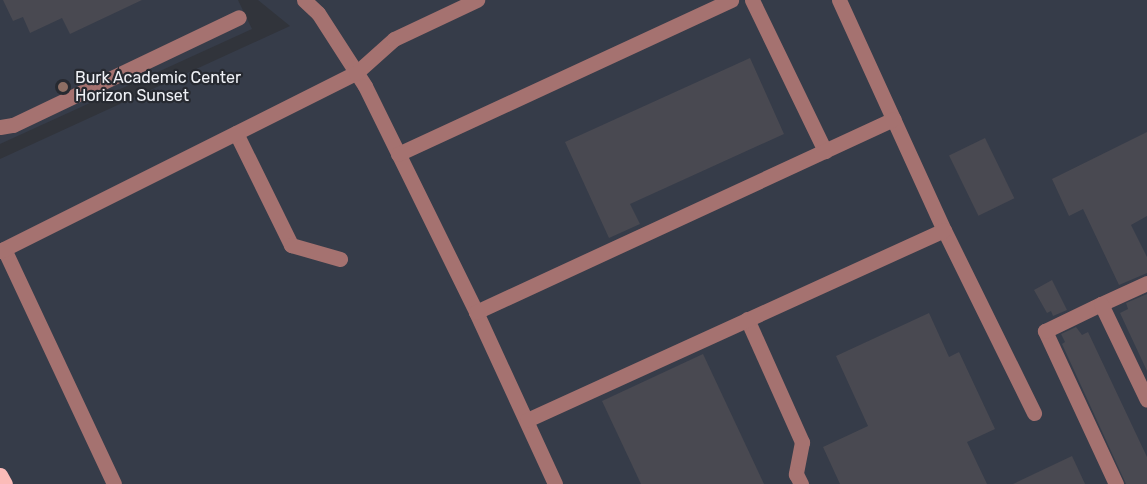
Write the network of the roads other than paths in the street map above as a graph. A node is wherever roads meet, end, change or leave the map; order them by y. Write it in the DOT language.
graph roads {
  1 [pos="304,0"];
  2 [pos="477,0"];
  3 [pos="731,0"];
  4 [pos="752,0"];
  5 [pos="838,0"];
  6 [pos="239,17"];
  7 [pos="356,73"];
  8 [pos="894,119"];
  9 [pos="0,126"];
  10 [pos="236,133"];
  11 [pos="825,151"];
  12 [pos="398,153"];
  13 [pos="944,230"];
  14 [pos="2,250"];
  15 [pos="340,259"];
  16 [pos="1147,283"];
  17 [pos="1101,304"];
  18 [pos="476,312"];
  19 [pos="747,319"];
  20 [pos="1147,400"];
  21 [pos="1034,413"];
  22 [pos="527,420"];
  23 [pos="0,475"];
  24 [pos="5,484"];
  25 [pos="114,484"];
  26 [pos="555,484"];
  27 [pos="801,484"];
  28 [pos="1116,484"];
  1 -- 7 [label="lane"];
  2 -- 7 [label="lane"];
  3 -- 12 [label="lane"];
  4 -- 11 [label="lane"];
  5 -- 8 [label="lane"];
  6 -- 9 [label="lane"];
  7 -- 10 [label="lane"];
  7 -- 12 [label="lane"];
  8 -- 11 [label="lane"];
  8 -- 13 [label="lane"];
  10 -- 14 [label="lane"];
  10 -- 15 [label="lane"];
  11 -- 18 [label="lane"];
  12 -- 18 [label="lane"];
  13 -- 19 [label="lane"];
  13 -- 21 [label="lane"];
  14 -- 25 [label="lane"];
  16 -- 17 [label="lane"];
  17 -- 20 [label="lane"];
  17 -- 28 [label="lane"];
  18 -- 22 [label="lane"];
  19 -- 22 [label="lane"];
  19 -- 27 [label="lane"];
  22 -- 26 [label="lane"];
  23 -- 24 [label="main road"];
}
